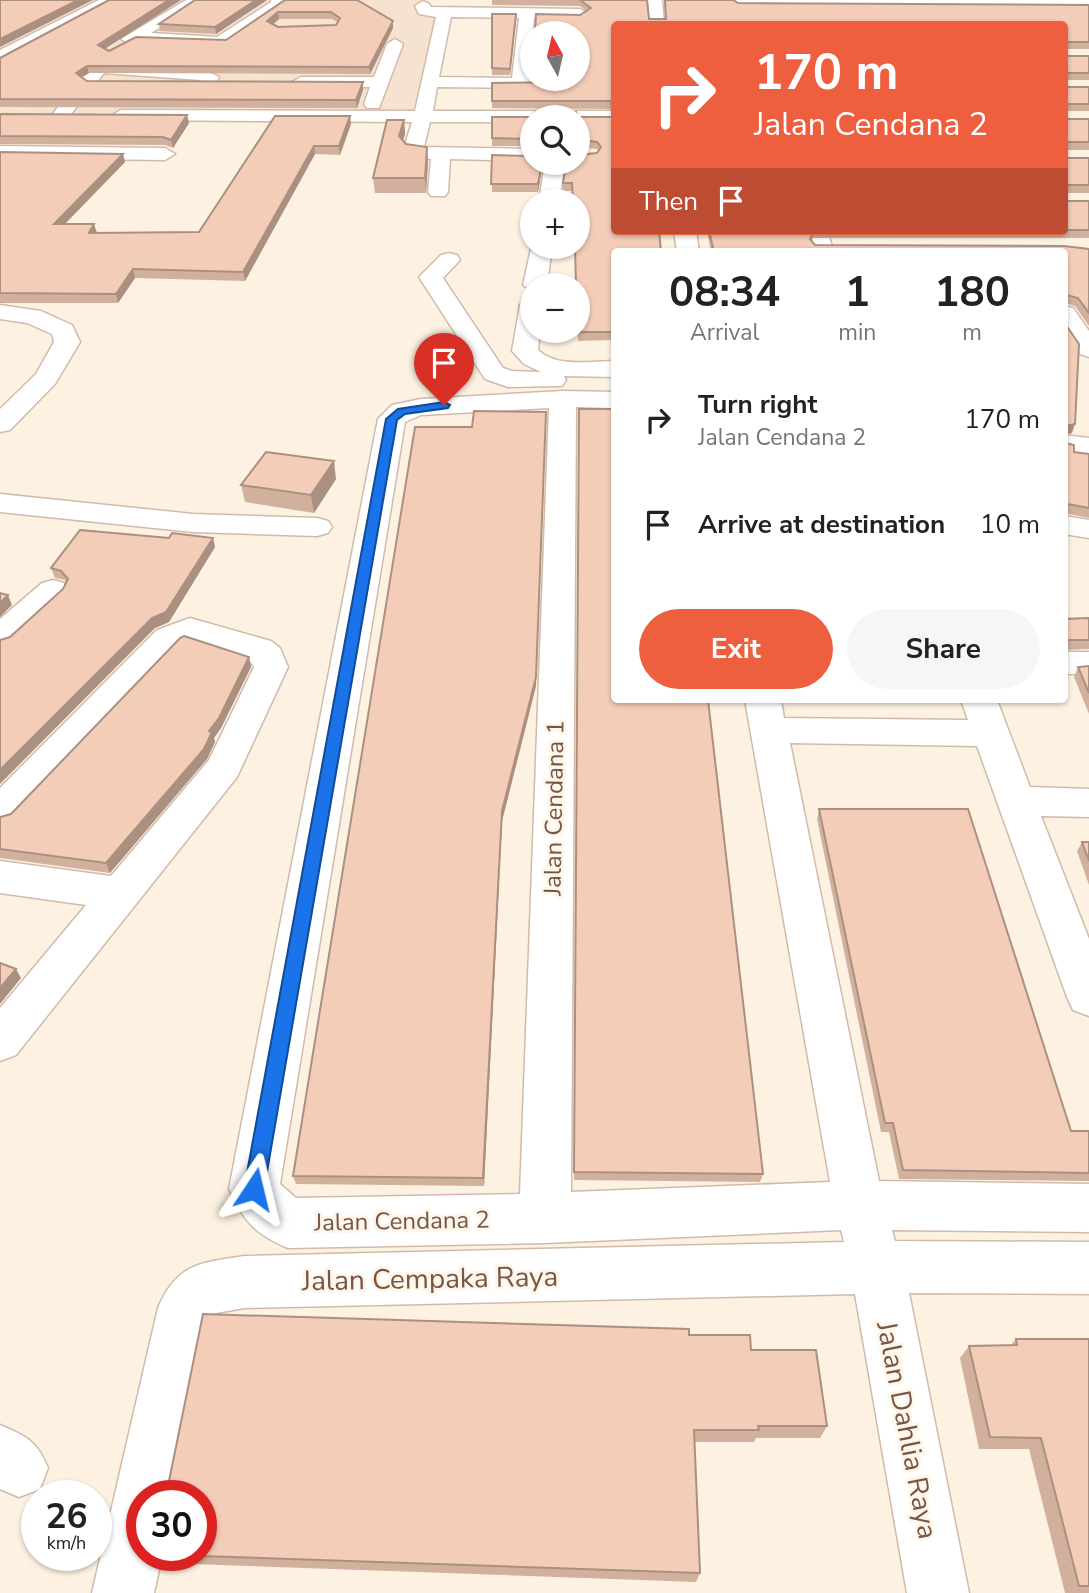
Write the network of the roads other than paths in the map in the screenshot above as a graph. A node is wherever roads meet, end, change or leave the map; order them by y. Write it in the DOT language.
graph roads {
  1 [pos="197,0"];
  2 [pos="423,0"];
  3 [pos="655,0"];
  4 [pos="737,1"];
  5 [pos="75,2"];
  6 [pos="106,2"];
  7 [pos="276,4"];
  8 [pos="1089,4"];
  9 [pos="444,13"];
  10 [pos="527,13"];
  11 [pos="562,14"];
  12 [pos="580,14"];
  13 [pos="526,21"];
  14 [pos="562,21"];
  15 [pos="657,21"];
  16 [pos="745,21"];
  17 [pos="23,24"];
  18 [pos="57,28"];
  19 [pos="236,31"];
  20 [pos="133,37"];
  21 [pos="395,44"];
  22 [pos="117,47"];
  23 [pos="1,55"];
  24 [pos="299,63"];
  25 [pos="215,82"];
  26 [pos="380,82"];
  27 [pos="430,82"];
  28 [pos="520,84"];
  29 [pos="37,115"];
  30 [pos="61,115"];
  31 [pos="369,115"];
  32 [pos="423,115"];
  33 [pos="611,117"];
  34 [pos="0,152"];
  35 [pos="165,154"];
  36 [pos="441,154"];
  37 [pos="520,155"];
  38 [pos="438,192"];
  39 [pos="820,243"];
  40 [pos="848,247"];
  41 [pos="449,260"];
  42 [pos="1068,304"];
  43 [pos="1089,304"];
  44 [pos="0,312"];
  45 [pos="1068,319"];
  46 [pos="525,343"];
  47 [pos="1068,346"];
  48 [pos="1089,349"];
  49 [pos="611,369"];
  50 [pos="611,382"];
  51 [pos="563,399"];
  52 [pos="611,400"];
  53 [pos="0,424"];
  54 [pos="1076,427"];
  55 [pos="1089,446"];
  56 [pos="0,503"];
  57 [pos="1068,526"];
  58 [pos="317,527"];
  59 [pos="1089,529"];
  60 [pos="53,590"];
  61 [pos="0,637"];
  62 [pos="1068,663"];
  63 [pos="1089,663"];
  64 [pos="766,715"];
  65 [pos="985,716"];
  66 [pos="1017,801"];
  67 [pos="1089,803"];
  68 [pos="0,812"];
  69 [pos="0,877"];
  70 [pos="120,894"];
  71 [pos="1088,992"];
  72 [pos="0,1041"];
  73 [pos="859,1205"];
  74 [pos="1089,1208"];
  75 [pos="545,1218"];
  76 [pos="877,1267"];
  77 [pos="1089,1268"];
  78 [pos="147,1480"];
  79 [pos="128,1571"];
  80 [pos="123,1593"];
  81 [pos="938,1593"];
  1 -- 20 [label="street"];
  2 -- 9 [label="street"];
  3 -- 15 [label="street"];
  4 -- 8 [label="street"];
  4 -- 16 [label="street"];
  5 -- 6 [label="street"];
  6 -- 18 [label="street"];
  7 -- 19 [label="street"];
  7 -- 19 [label="street"];
  9 -- 10 [label="street"];
  9 -- 27 [label="street"];
  10 -- 11 [label="street"];
  10 -- 13 [label="street"];
  11 -- 12 [label="street"];
  11 -- 14 [label="street"];
  17 -- 18 [label="street"];
  18 -- 23 [label="street"];
  19 -- 20 [label="street"];
  20 -- 22 [label="street"];
  21 -- 26 [label="street"];
  24 -- 26 [label="street"];
  25 -- 30 [label="street"];
  26 -- 31 [label="street"];
  27 -- 28 [label="street"];
  27 -- 32 [label="street"];
  29 -- 30 [label="street"];
  30 -- 31 [label="street"];
  31 -- 32 [label="street"];
  32 -- 33 [label="street"];
  32 -- 36 [label="street"];
  34 -- 35 [label="street"];
  36 -- 37 [label="street"];
  36 -- 38 [label="street"];
  39 -- 40 [label="street"];
  41 -- 50 [label="street"];
  42 -- 43 [label="street"];
  44 -- 53 [label="street"];
  45 -- 48 [label="street"];
  46 -- 49 [label="street"];
  47 -- 48 [label="street"];
  51 -- 52 [label="street, Jalan Cendana 2"];
  51 -- 75 [label="street, Jalan Cendana 1"];
  51 -- 75 [label="street, Jalan Cendana 2"];
  54 -- 55 [label="street"];
  56 -- 58 [label="street"];
  57 -- 59 [label="street"];
  60 -- 61 [label="street"];
  62 -- 63 [label="street"];
  64 -- 65 [label="street"];
  64 -- 73 [label="street, Jalan Dahlia Raya"];
  65 -- 66 [label="street"];
  66 -- 67 [label="street"];
  66 -- 71 [label="street"];
  68 -- 70 [label="street"];
  69 -- 70 [label="street"];
  70 -- 72 [label="street"];
  73 -- 74 [label="street, Jalan Cendana 2"];
  73 -- 75 [label="street, Jalan Cendana 2"];
  73 -- 76 [label="street, Jalan Dahlia Raya"];
  76 -- 77 [label="street, Jalan Cempaka Raya"];
  76 -- 78 [label="street, Jalan Cempaka Raya"];
  76 -- 81 [label="street, Jalan Dahlia Raya"];
  79 -- 80 [label="street"];
}
